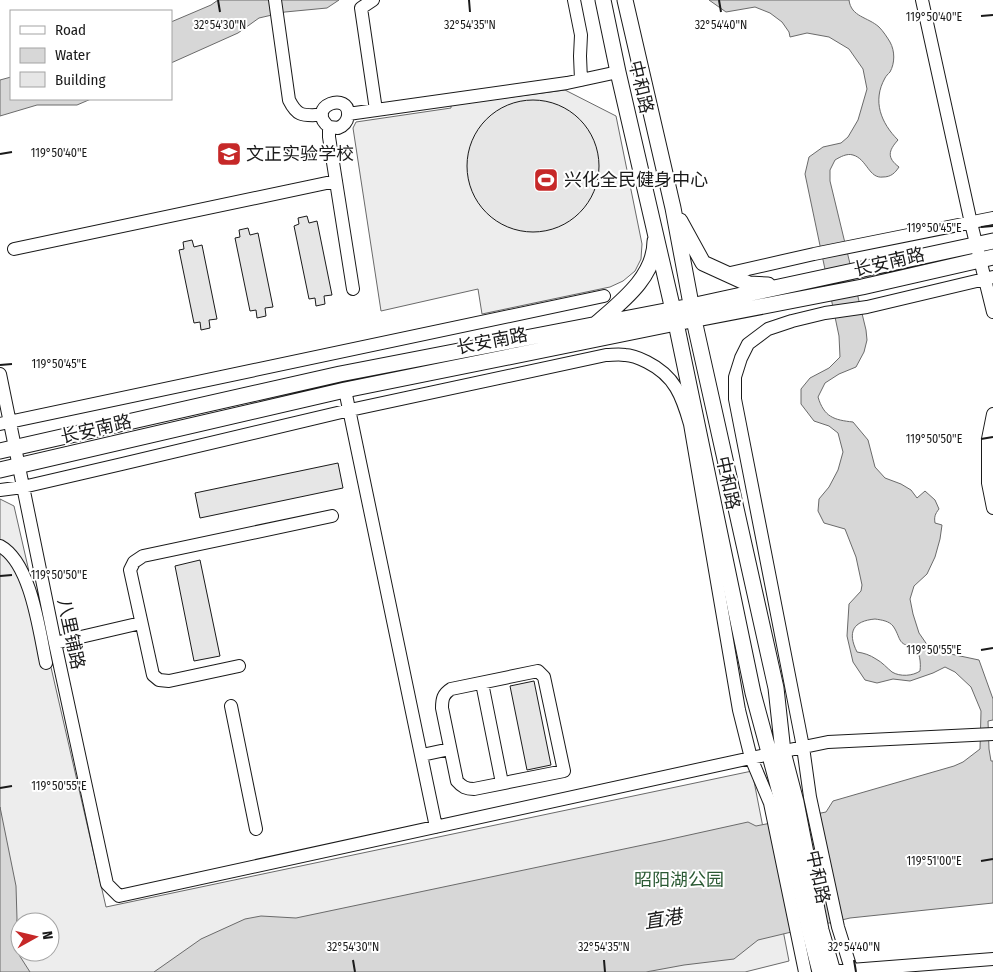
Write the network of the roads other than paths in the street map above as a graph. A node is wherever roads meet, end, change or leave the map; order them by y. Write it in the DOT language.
graph roads {
  1 [pos="275,0"];
  2 [pos="373,0"];
  3 [pos="574,0"];
  4 [pos="603,0"];
  5 [pos="625,0"];
  6 [pos="922,0"];
  7 [pos="618,72"];
  8 [pos="581,80"];
  9 [pos="376,110"];
  10 [pos="348,114"];
  11 [pos="322,115"];
  12 [pos="329,127"];
  13 [pos="336,181"];
  14 [pos="673,208"];
  15 [pos="993,218"];
  16 [pos="971,222"];
  17 [pos="655,230"];
  18 [pos="993,240"];
  19 [pos="976,244"];
  20 [pos="14,248"];
  21 [pos="987,259"];
  22 [pos="726,274"];
  23 [pos="989,278"];
  24 [pos="787,286"];
  25 [pos="353,289"];
  26 [pos="604,296"];
  27 [pos="993,312"];
  28 [pos="693,313"];
  29 [pos="674,316"];
  30 [pos="596,324"];
  31 [pos="0,374"];
  32 [pos="346,390"];
  33 [pos="350,410"];
  34 [pos="993,414"];
  35 [pos="5,423"];
  36 [pos="8,449"];
  37 [pos="18,467"];
  38 [pos="0,470"];
  39 [pos="23,486"];
  40 [pos="0,490"];
  41 [pos="993,508"];
  42 [pos="332,516"];
  43 [pos="0,546"];
  44 [pos="42,585"];
  45 [pos="28,588"];
  46 [pos="15,591"];
  47 [pos="141,623"];
  48 [pos="55,643"];
  49 [pos="46,663"];
  50 [pos="239,666"];
  51 [pos="482,683"];
  52 [pos="231,706"];
  53 [pos="987,734"];
  54 [pos="803,747"];
  55 [pos="450,749"];
  56 [pos="777,753"];
  57 [pos="422,756"];
  58 [pos="752,758"];
  59 [pos="502,784"];
  60 [pos="790,801"];
  61 [pos="436,826"];
  62 [pos="256,829"];
  63 [pos="810,933"];
  64 [pos="993,959"];
  65 [pos="852,971"];
  66 [pos="805,972"];
  67 [pos="828,972"];
  1 -- 11 [label="street"];
  2 -- 9 [label="street"];
  3 -- 8 [label="street"];
  4 -- 7 [label="main road, 中和路"];
  5 -- 14 [label="main road, 中和路"];
  6 -- 16 [label="street"];
  7 -- 8 [label="street"];
  7 -- 17 [label="main road, 中和路"];
  8 -- 9 [label="street"];
  9 -- 10 [label="street"];
  10 -- 11 [label="street"];
  10 -- 12 [label="street"];
  11 -- 12 [label="street"];
  12 -- 13 [label="street"];
  13 -- 20 [label="street"];
  13 -- 25 [label="street"];
  14 -- 22 [label="main road"];
  14 -- 28 [label="main road, 中和路"];
  15 -- 16 [label="street"];
  16 -- 19 [label="street"];
  16 -- 22 [label="street"];
  17 -- 29 [label="main road, 中和路"];
  17 -- 30 [label="main road"];
  18 -- 19 [label="main road, 长安南路"];
  19 -- 21 [label="street"];
  19 -- 24 [label="main road, 长安南路"];
  21 -- 23 [label="street"];
  21 -- 28 [label="main road, 长安南路"];
  22 -- 24 [label="main road"];
  23 -- 27 [label="street"];
  23 -- 54 [label="street"];
  24 -- 28 [label="main road, 长安南路"];
  26 -- 35 [label="street"];
  28 -- 29 [label="main road, 长安南路"];
  28 -- 56 [label="main road, 中和路"];
  29 -- 30 [label="main road, 长安南路"];
  29 -- 32 [label="main road, 长安南路"];
  29 -- 56 [label="main road, 中和路"];
  30 -- 36 [label="main road, 长安南路"];
  31 -- 35 [label="street, 八里铺路"];
  32 -- 33 [label="street"];
  32 -- 37 [label="main road, 长安南路"];
  33 -- 39 [label="street"];
  33 -- 57 [label="street"];
  33 -- 58 [label="street"];
  34 -- 41 [label="street"];
  35 -- 36 [label="street, 八里铺路"];
  36 -- 37 [label="street, 八里铺路"];
  37 -- 38 [label="main road, 长安南路"];
  37 -- 39 [label="street, 八里铺路"];
  39 -- 40 [label="street"];
  39 -- 44 [label="street, 八里铺路"];
  42 -- 47 [label="street"];
  43 -- 45 [label="street"];
  44 -- 45 [label="street"];
  44 -- 48 [label="street, 八里铺路"];
  45 -- 46 [label="street"];
  45 -- 49 [label="street"];
  47 -- 48 [label="street"];
  47 -- 50 [label="street"];
  48 -- 61 [label="street, 八里铺路"];
  51 -- 55 [label="street"];
  51 -- 59 [label="street"];
  51 -- 59 [label="street"];
  52 -- 62 [label="street"];
  53 -- 54 [label="street"];
  54 -- 56 [label="street"];
  54 -- 60 [label="street"];
  55 -- 57 [label="street"];
  55 -- 59 [label="street"];
  56 -- 58 [label="street"];
  56 -- 60 [label="main road, 中和路"];
  57 -- 61 [label="street"];
  58 -- 60 [label="street"];
  58 -- 61 [label="street"];
  60 -- 63 [label="main road, 中和路"];
  60 -- 65 [label="street"];
  63 -- 66 [label="street"];
  63 -- 67 [label="main road, 中和路"];
  64 -- 65 [label="street"];
  65 -- 67 [label="street"];
}
